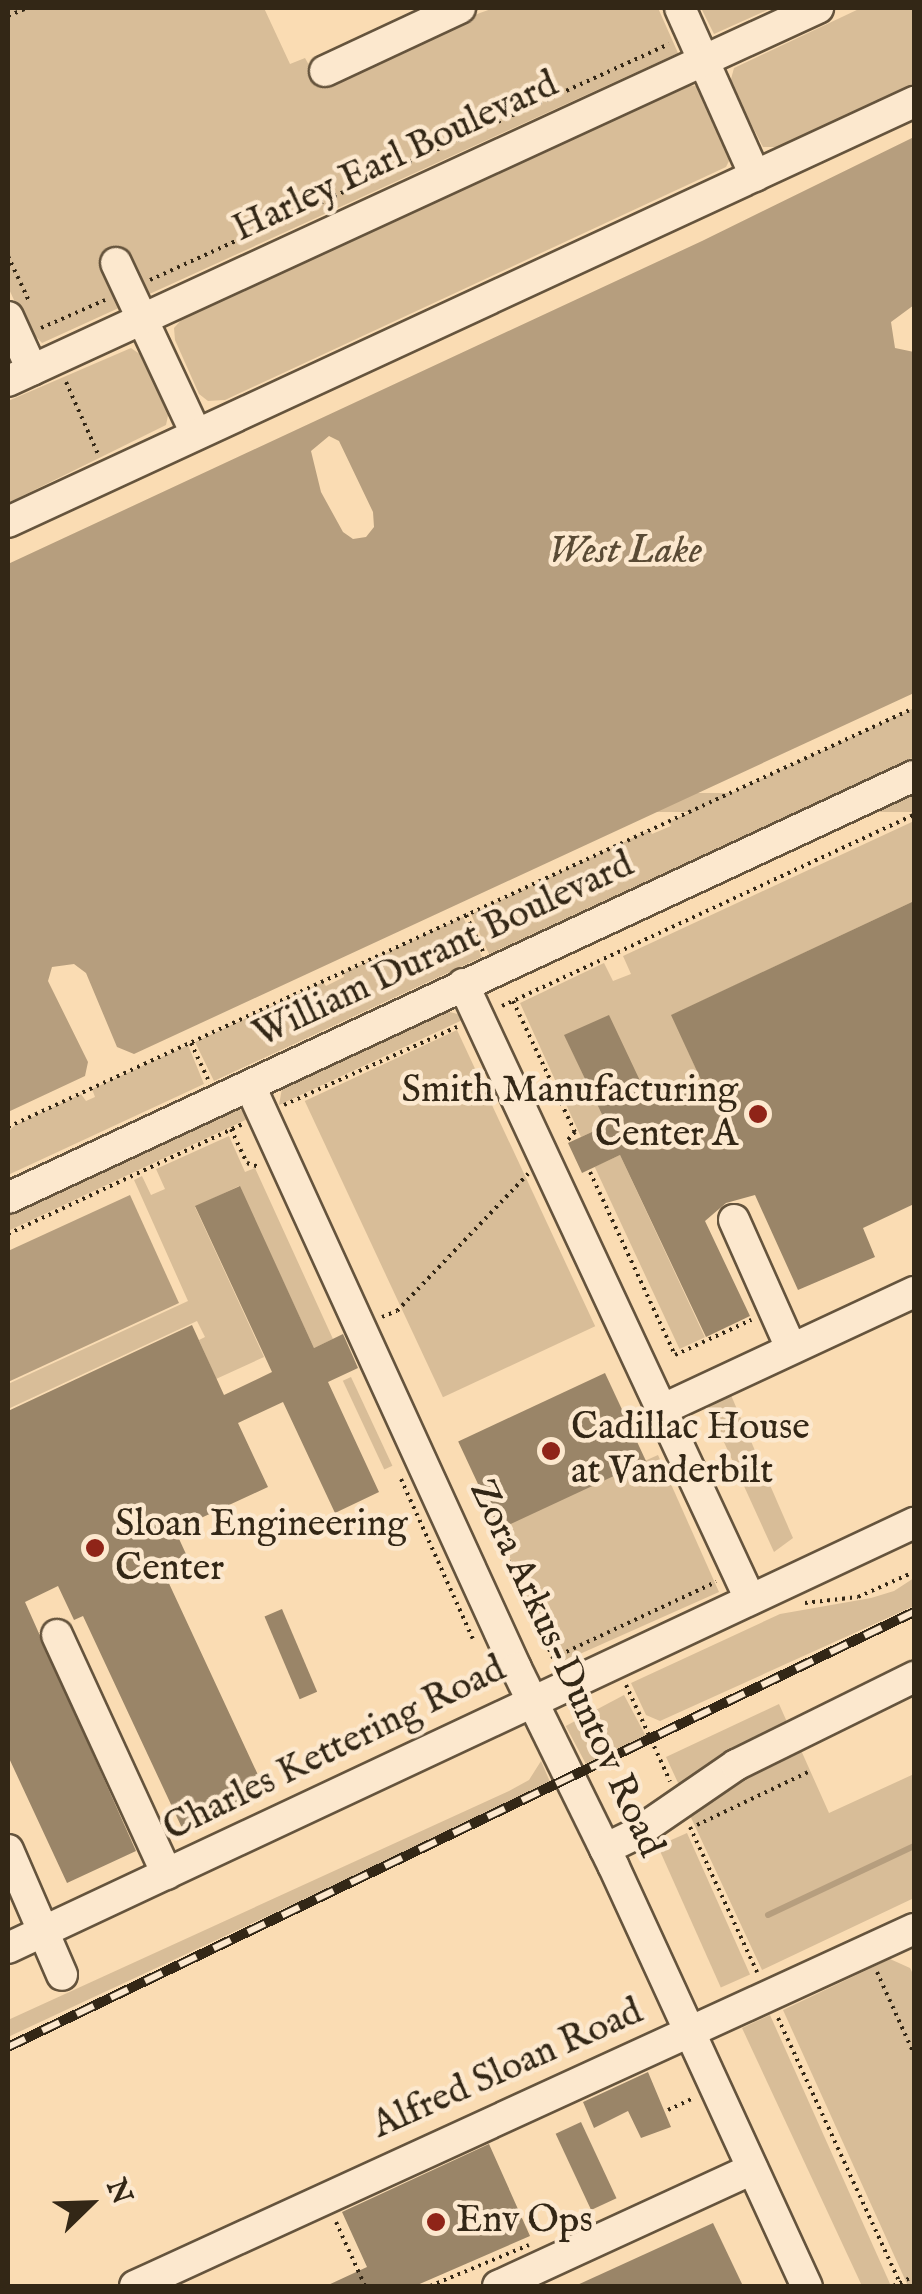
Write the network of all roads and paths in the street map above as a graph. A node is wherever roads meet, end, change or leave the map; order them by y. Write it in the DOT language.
graph roads {
  1 [pos="27,8"];
  2 [pos="460,8"];
  3 [pos="680,8"];
  4 [pos="818,8"];
  5 [pos="8,16"];
  6 [pos="678,41"];
  7 [pos="702,60"];
  8 [pos="325,72"];
  9 [pos="914,102"];
  10 [pos="755,176"];
  11 [pos="8,256"];
  12 [pos="122,276"];
  13 [pos="19,312"];
  14 [pos="143,320"];
  15 [pos="39,323"];
  16 [pos="20,375"];
  17 [pos="63,376"];
  18 [pos="196,434"];
  19 [pos="100,460"];
  20 [pos="8,522"];
  21 [pos="914,708"];
  22 [pos="914,776"];
  23 [pos="466,914"];
  24 [pos="485,955"];
  25 [pos="463,984"];
  26 [pos="513,1001"];
  27 [pos="191,1043"];
  28 [pos="250,1086"];
  29 [pos="218,1100"];
  30 [pos="8,1127"];
  31 [pos="569,1149"];
  32 [pos="261,1168"];
  33 [pos="590,1172"];
  34 [pos="528,1174"];
  35 [pos="8,1198"];
  36 [pos="734,1220"];
  37 [pos="914,1292"];
  38 [pos="766,1313"];
  39 [pos="378,1319"];
  40 [pos="791,1348"];
  41 [pos="661,1410"];
  42 [pos="410,1501"];
  43 [pos="914,1522"];
  44 [pos="500,1540"];
  45 [pos="710,1570"];
  46 [pos="914,1572"];
  47 [pos="750,1599"];
  48 [pos="798,1603"];
  49 [pos="57,1634"];
  50 [pos="476,1646"];
  51 [pos="914,1677"];
  52 [pos="624,1681"];
  53 [pos="531,1700"];
  54 [pos="810,1771"];
  55 [pos="683,1822"];
  56 [pos="605,1849"];
  57 [pos="8,1850"];
  58 [pos="167,1874"];
  59 [pos="43,1931"];
  60 [pos="912,1935"];
  61 [pos="8,1948"];
  62 [pos="872,1963"];
  63 [pos="62,1974"];
  64 [pos="759,1976"];
  65 [pos="773,2007"];
  66 [pos="688,2032"];
  67 [pos="914,2054"];
  68 [pos="714,2089"];
  69 [pos="668,2110"];
  70 [pos="752,2169"];
  71 [pos="324,2197"];
  72 [pos="914,2276"];
  73 [pos="542,2277"];
  74 [pos="143,2285"];
  75 [pos="506,2285"];
  76 [pos="364,2286"];
  77 [pos="807,2286"];
  78 [pos="898,2286"];
  1 -- 5 [label="path"];
  2 -- 8 [label="lane"];
  3 -- 7 [label="lane"];
  4 -- 7 [label="lane, Harley Earl Boulevard"];
  6 -- 12 [label="path"];
  7 -- 10 [label="lane"];
  7 -- 14 [label="lane, Harley Earl Boulevard"];
  9 -- 10 [label="lane"];
  10 -- 18 [label="lane"];
  11 -- 13 [label="path"];
  12 -- 14 [label="lane"];
  12 -- 15 [label="path"];
  13 -- 16 [label="lane"];
  14 -- 16 [label="lane, Harley Earl Boulevard"];
  14 -- 18 [label="lane"];
  17 -- 19 [label="path"];
  18 -- 20 [label="lane"];
  21 -- 23 [label="path"];
  22 -- 25 [label="lane, William Durant Boulevard"];
  23 -- 24 [label="path"];
  23 -- 27 [label="path"];
  25 -- 28 [label="lane, William Durant Boulevard"];
  25 -- 41 [label="lane"];
  26 -- 31 [label="path"];
  27 -- 29 [label="path"];
  27 -- 30 [label="path"];
  28 -- 29 [label="lane, William Durant Boulevard"];
  28 -- 53 [label="lane, Zora Arkus-Duntov Road"];
  29 -- 32 [label="path"];
  29 -- 35 [label="lane, William Durant Boulevard"];
  33 -- 38 [label="path"];
  34 -- 39 [label="path"];
  36 -- 40 [label="lane"];
  37 -- 40 [label="lane"];
  40 -- 41 [label="lane"];
  41 -- 47 [label="lane"];
  42 -- 50 [label="path"];
  43 -- 47 [label="lane, Charles Kettering Road"];
  44 -- 45 [label="path"];
  46 -- 48 [label="path"];
  47 -- 53 [label="lane, Charles Kettering Road"];
  49 -- 58 [label="lane"];
  51 -- 55 [label="lane"];
  52 -- 55 [label="path"];
  53 -- 56 [label="lane, Zora Arkus-Duntov Road"];
  53 -- 58 [label="lane, Charles Kettering Road"];
  54 -- 55 [label="path"];
  55 -- 56 [label="lane"];
  55 -- 64 [label="path"];
  56 -- 66 [label="lane, Zora Arkus-Duntov Road"];
  57 -- 59 [label="lane"];
  58 -- 59 [label="lane, Charles Kettering Road"];
  59 -- 61 [label="lane, Charles Kettering Road"];
  59 -- 63 [label="lane"];
  60 -- 66 [label="lane, Alfred Sloan Road"];
  62 -- 67 [label="path"];
  65 -- 78 [label="path"];
  66 -- 68 [label="lane, Zora Arkus-Duntov Road"];
  66 -- 71 [label="lane, Alfred Sloan Road"];
  68 -- 69 [label="path"];
  68 -- 70 [label="lane, Zora Arkus-Duntov Road"];
  70 -- 73 [label="lane"];
  70 -- 77 [label="lane, Zora Arkus-Duntov Road"];
  71 -- 74 [label="lane, Alfred Sloan Road"];
  71 -- 76 [label="path"];
  72 -- 78 [label="path"];
  73 -- 75 [label="lane"];
}
